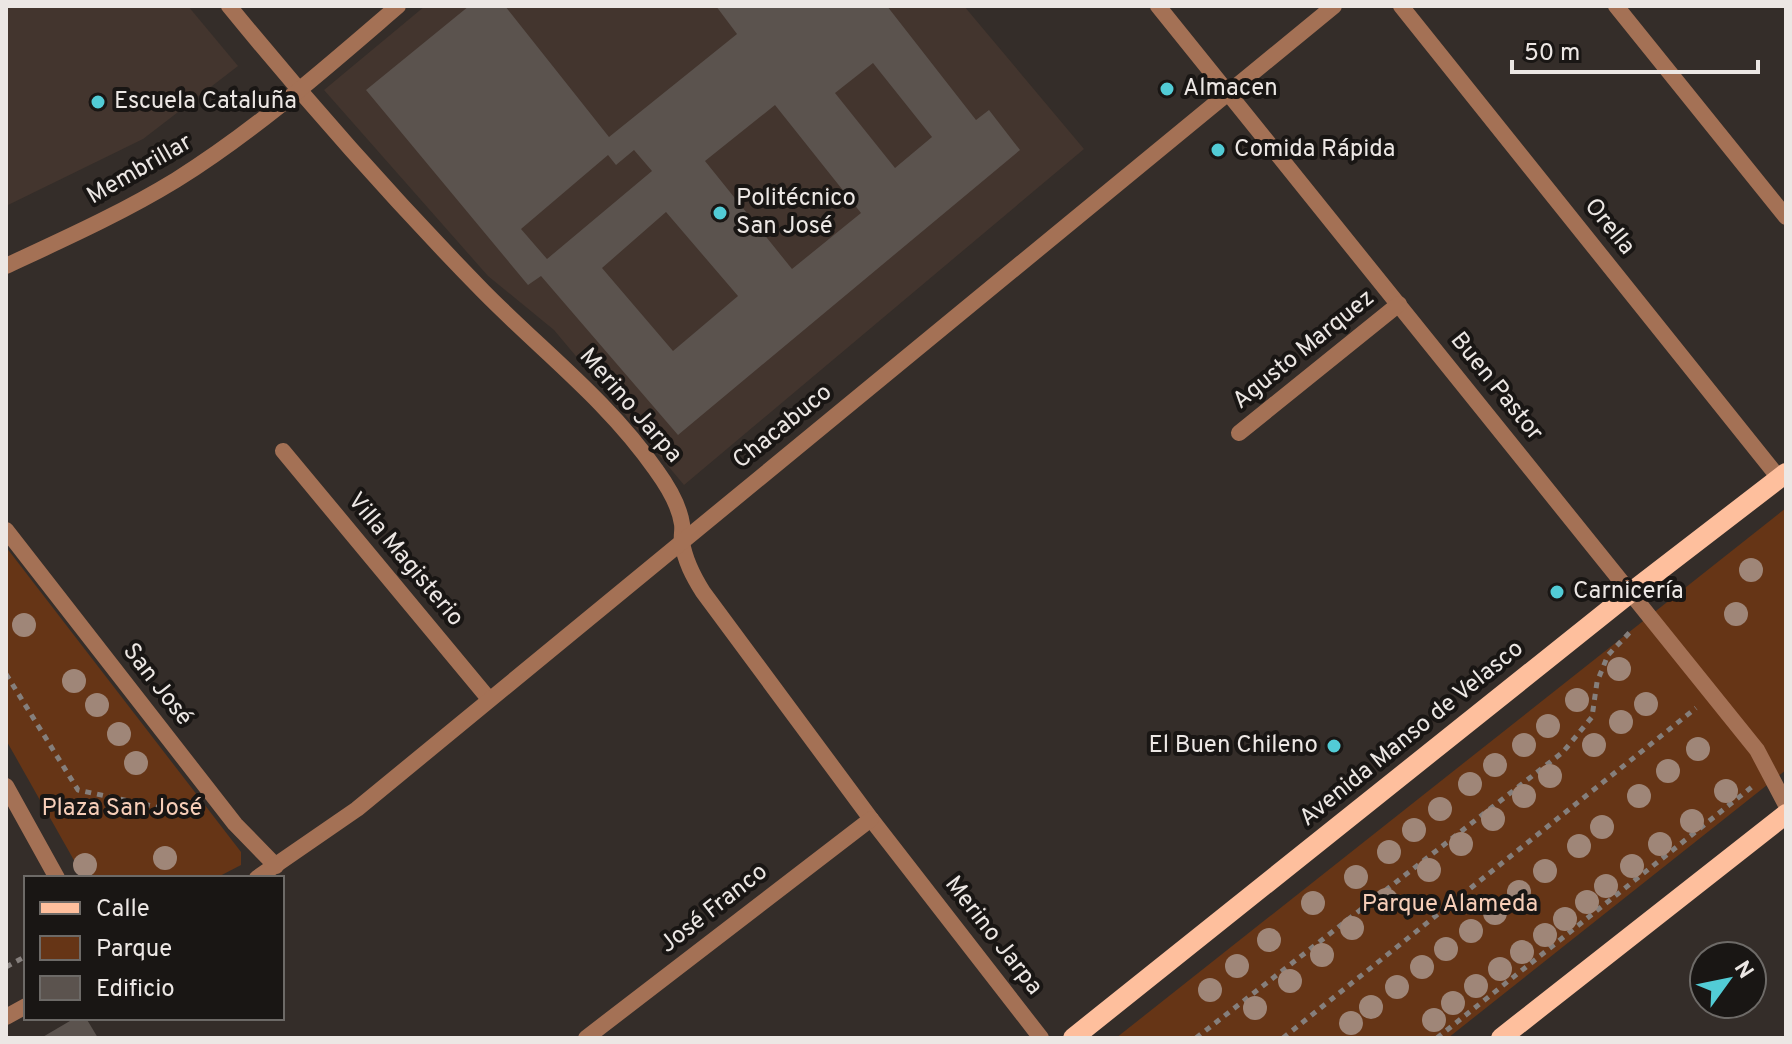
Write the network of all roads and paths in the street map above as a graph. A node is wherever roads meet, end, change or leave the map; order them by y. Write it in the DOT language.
graph roads {
  1 [pos="229,6"];
  2 [pos="398,6"];
  3 [pos="1158,6"];
  4 [pos="1334,6"];
  5 [pos="1401,6"];
  6 [pos="1616,6"];
  7 [pos="298,91"];
  8 [pos="1229,92"];
  9 [pos="1786,217"];
  10 [pos="6,266"];
  11 [pos="1399,304"];
  12 [pos="1239,433"];
  13 [pos="283,451"];
  14 [pos="1783,475"];
  15 [pos="6,530"];
  16 [pos="682,541"];
  17 [pos="1630,593"];
  18 [pos="1650,616"];
  19 [pos="6,674"];
  20 [pos="1712,695"];
  21 [pos="489,699"];
  22 [pos="1769,773"];
  23 [pos="6,786"];
  24 [pos="1786,805"];
  25 [pos="1786,814"];
  26 [pos="871,819"];
  27 [pos="235,824"];
  28 [pos="276,866"];
  29 [pos="56,876"];
  30 [pos="260,876"];
  31 [pos="24,957"];
  32 [pos="6,967"];
  33 [pos="24,1007"];
  34 [pos="6,1017"];
  35 [pos="586,1038"];
  36 [pos="1041,1038"];
  37 [pos="1073,1038"];
  38 [pos="1196,1038"];
  39 [pos="1283,1038"];
  40 [pos="1437,1038"];
  41 [pos="1501,1038"];
  1 -- 7 [label="street, Merino Jarpa"];
  2 -- 7 [label="street, Membrillar"];
  3 -- 8 [label="street, Buen Pastor"];
  4 -- 8 [label="street, Chacabuco"];
  5 -- 14 [label="street, Orella"];
  6 -- 9 [label="street"];
  7 -- 10 [label="street, Membrillar"];
  7 -- 16 [label="street, Merino Jarpa"];
  8 -- 11 [label="street, Buen Pastor"];
  8 -- 16 [label="street, Chacabuco"];
  11 -- 12 [label="street, Agusto Marquez"];
  11 -- 17 [label="street, Buen Pastor"];
  13 -- 21 [label="street, Villa Magisterio"];
  14 -- 17 [label="main road, Avenida Manso de Velasco"];
  15 -- 27 [label="street, San José"];
  16 -- 21 [label="street, Chacabuco"];
  16 -- 26 [label="street, Merino Jarpa"];
  17 -- 18 [label="street, Buen Pastor"];
  17 -- 37 [label="main road, Avenida Manso de Velasco"];
  18 -- 20 [label="street, Buen Pastor"];
  18 -- 38 [label="path"];
  19 -- 27 [label="path"];
  20 -- 22 [label="street, Buen Pastor"];
  20 -- 39 [label="path"];
  21 -- 28 [label="street, Chacabuco"];
  22 -- 24 [label="street, Buen Pastor"];
  22 -- 40 [label="path"];
  23 -- 29 [label="street"];
  25 -- 41 [label="main road"];
  26 -- 35 [label="street, José Franco"];
  26 -- 36 [label="street, Merino Jarpa"];
  27 -- 28 [label="street, San José"];
  28 -- 30 [label="street, Chacabuco"];
  31 -- 32 [label="path"];
  33 -- 34 [label="street"];
}
